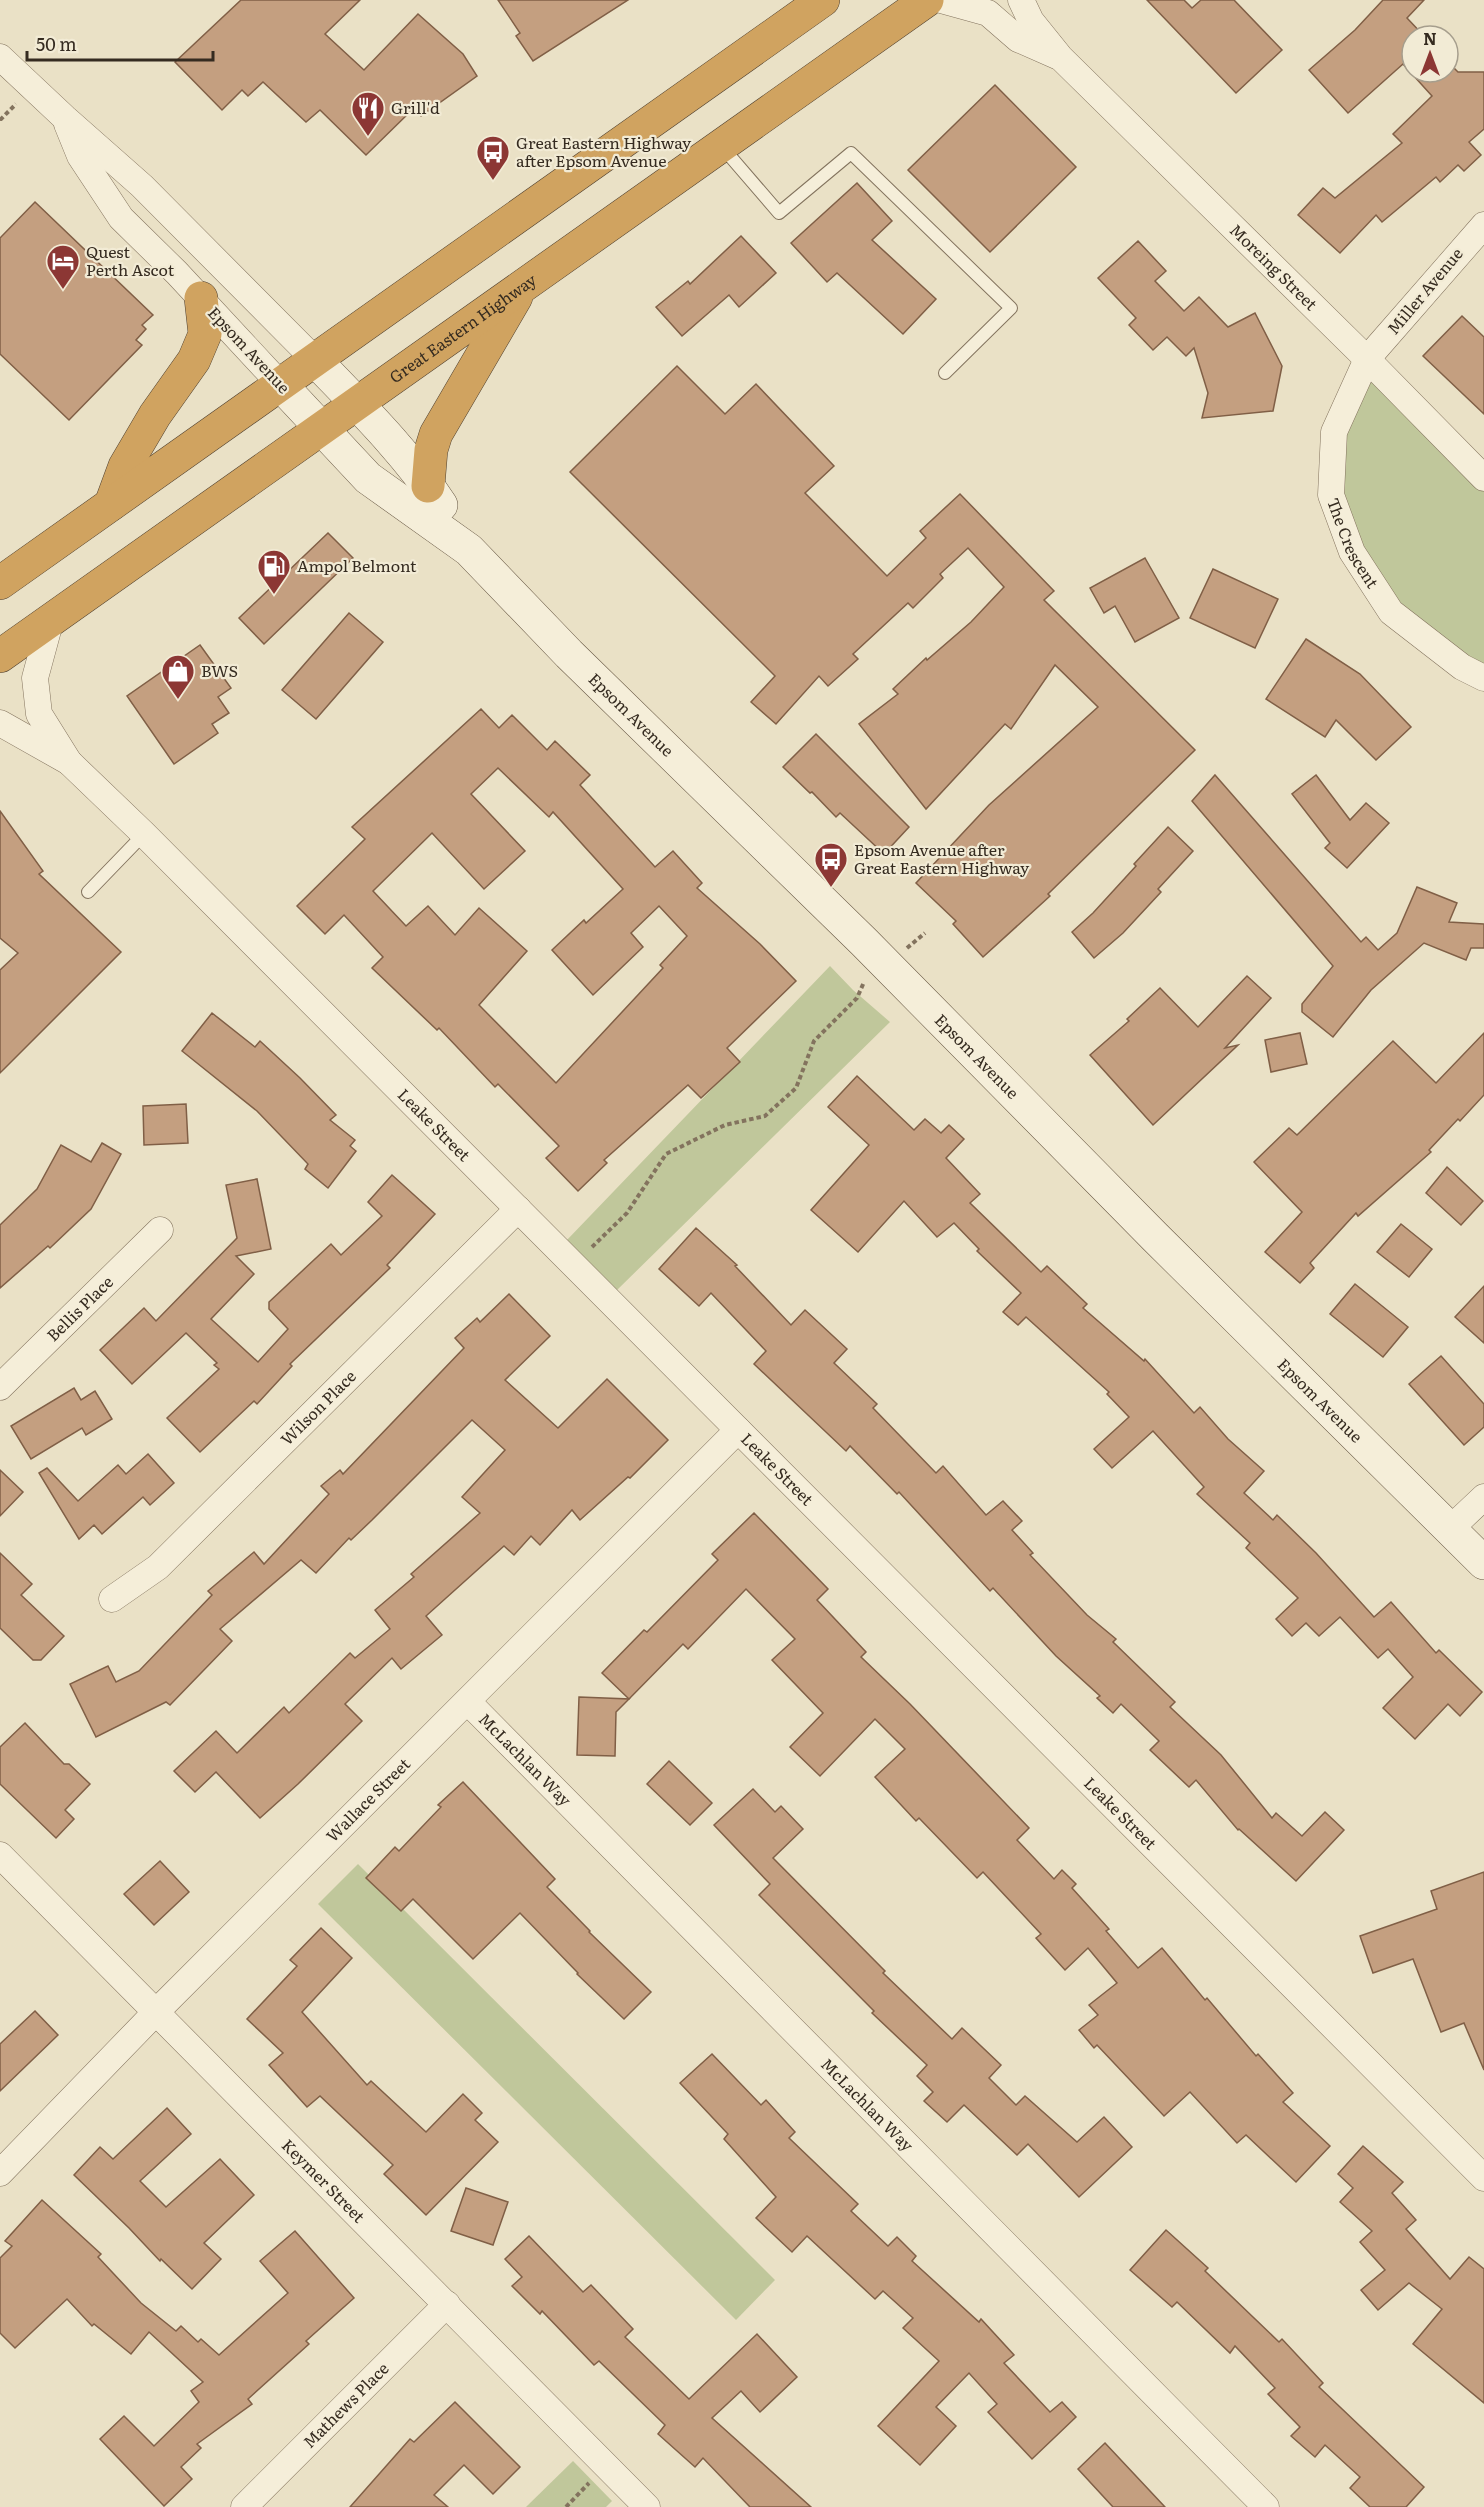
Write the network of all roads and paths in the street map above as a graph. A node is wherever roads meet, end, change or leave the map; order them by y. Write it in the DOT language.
graph roads {
  1 [pos="824,0"];
  2 [pos="927,0"];
  3 [pos="941,0"];
  4 [pos="1021,0"];
  5 [pos="0,57"];
  6 [pos="1060,57"];
  7 [pos="65,118"];
  8 [pos="722,147"];
  9 [pos="1484,225"];
  10 [pos="521,287"];
  11 [pos="201,298"];
  12 [pos="1367,359"];
  13 [pos="316,361"];
  14 [pos="945,373"];
  15 [pos="280,384"];
  16 [pos="358,405"];
  17 [pos="323,429"];
  18 [pos="1484,478"];
  19 [pos="428,486"];
  20 [pos="111,504"];
  21 [pos="469,550"];
  22 [pos="0,583"];
  23 [pos="51,619"];
  24 [pos="0,656"];
  25 [pos="1484,678"];
  26 [pos="0,723"];
  27 [pos="69,762"];
  28 [pos="144,834"];
  29 [pos="88,892"];
  30 [pos="925,933"];
  31 [pos="887,967"];
  32 [pos="518,1209"];
  33 [pos="160,1230"];
  34 [pos="574,1265"];
  35 [pos="0,1387"];
  36 [pos="738,1430"];
  37 [pos="1484,1497"];
  38 [pos="1450,1529"];
  39 [pos="1484,1563"];
  40 [pos="112,1599"];
  41 [pos="468,1702"];
  42 [pos="0,1855"];
  43 [pos="155,2013"];
  44 [pos="0,2173"];
  45 [pos="1484,2178"];
  46 [pos="447,2304"];
  47 [pos="606,2466"];
  48 [pos="1258,2504"];
  49 [pos="244,2507"];
  50 [pos="566,2507"];
  51 [pos="647,2507"];
  1 -- 13 [label="highway"];
  2 -- 8 [label="highway, Great Eastern Highway"];
  3 -- 6 [label="street, Moreing Street"];
  4 -- 6 [label="street, Moreing Street"];
  5 -- 7 [label="street, Epsom Avenue"];
  6 -- 12 [label="street, Moreing Street"];
  7 -- 11 [label="street, Epsom Avenue"];
  7 -- 13 [label="street, Epsom Avenue"];
  8 -- 10 [label="highway, Great Eastern Highway"];
  8 -- 14 [label="lane"];
  9 -- 12 [label="street, Miller Avenue"];
  10 -- 16 [label="highway, Great Eastern Highway"];
  10 -- 19 [label="highway"];
  11 -- 15 [label="street, Epsom Avenue"];
  11 -- 20 [label="highway"];
  12 -- 18 [label="street, Moreing Street"];
  12 -- 25 [label="street, The Crescent"];
  13 -- 15 [label="highway"];
  13 -- 16 [label="street, Epsom Avenue"];
  15 -- 17 [label="street, Epsom Avenue"];
  15 -- 20 [label="highway"];
  16 -- 17 [label="highway, Great Eastern Highway"];
  16 -- 19 [label="street, Epsom Avenue"];
  17 -- 21 [label="street, Epsom Avenue"];
  17 -- 23 [label="highway, Great Eastern Highway"];
  19 -- 21 [label="street, Epsom Avenue"];
  20 -- 22 [label="highway"];
  21 -- 31 [label="street, Epsom Avenue"];
  23 -- 24 [label="highway, Great Eastern Highway"];
  23 -- 27 [label="street, Leake Street"];
  26 -- 27 [label="street, Leake Street"];
  27 -- 28 [label="street, Leake Street"];
  28 -- 29 [label="lane"];
  28 -- 32 [label="street, Leake Street"];
  30 -- 31 [label="path"];
  31 -- 34 [label="path"];
  31 -- 38 [label="street, Epsom Avenue"];
  32 -- 34 [label="street, Leake Street"];
  32 -- 40 [label="street, Wilson Place"];
  33 -- 35 [label="street, Bellis Place"];
  34 -- 36 [label="street, Leake Street"];
  36 -- 41 [label="street, Wallace Street"];
  36 -- 45 [label="street, Leake Street"];
  37 -- 38 [label="street"];
  38 -- 39 [label="street, Epsom Avenue"];
  41 -- 43 [label="street, Wallace Street"];
  41 -- 48 [label="street, McLachlan Way"];
  42 -- 43 [label="street, Keymer Street"];
  43 -- 44 [label="street, Wallace Street"];
  43 -- 46 [label="street, Keymer Street"];
  46 -- 47 [label="street, Keymer Street"];
  46 -- 49 [label="street, Mathews Place"];
  47 -- 50 [label="path"];
  47 -- 51 [label="street, Keymer Street"];
}
